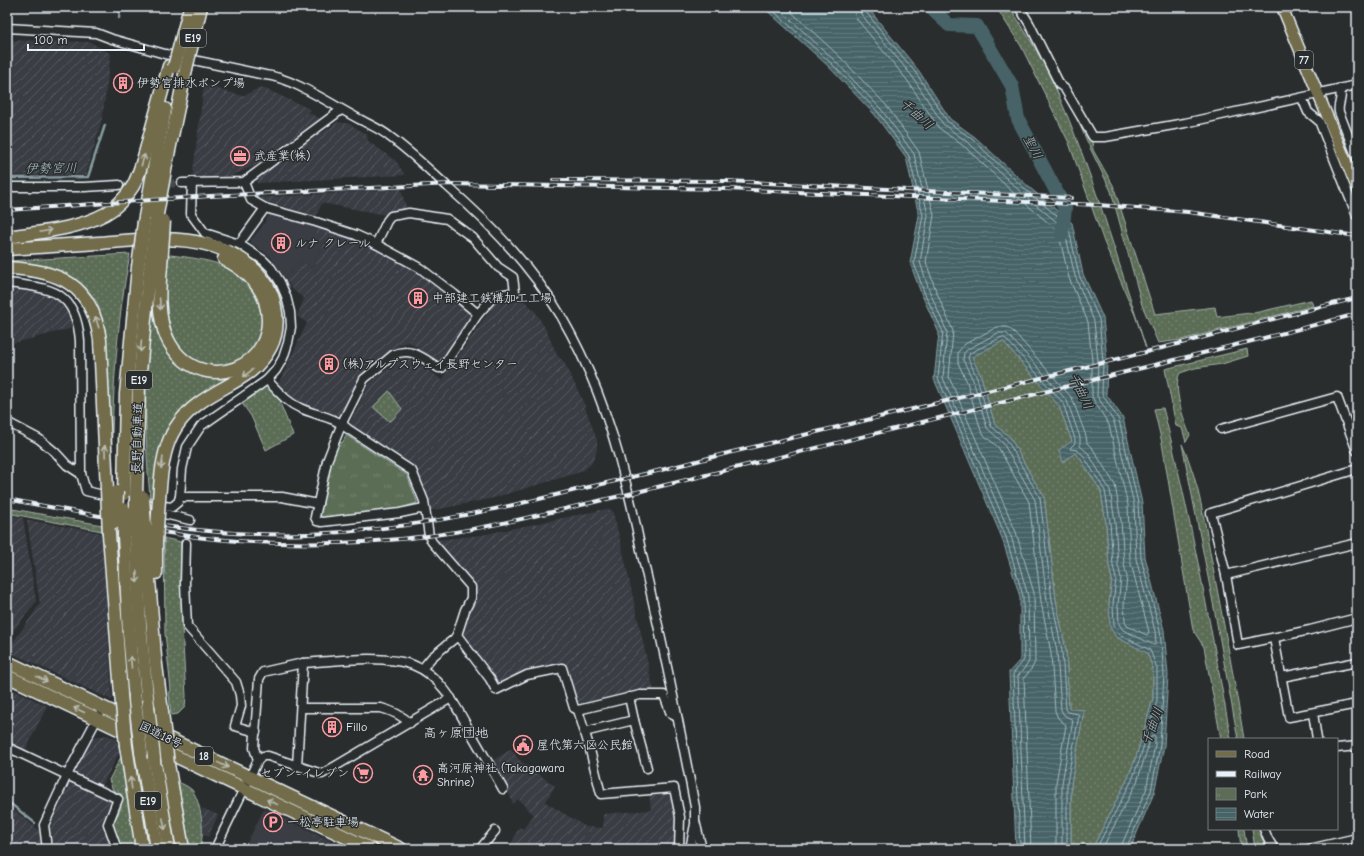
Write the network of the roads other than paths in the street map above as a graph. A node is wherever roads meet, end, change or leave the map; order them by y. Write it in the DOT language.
graph roads {
  1 [pos="186,7"];
  2 [pos="190,7"];
  3 [pos="201,7"];
  4 [pos="1019,7"];
  5 [pos="1282,7"];
  6 [pos="7,28"];
  7 [pos="176,67"];
  8 [pos="1357,85"];
  9 [pos="1339,89"];
  10 [pos="1319,95"];
  11 [pos="1302,98"];
  12 [pos="341,110"];
  13 [pos="1357,158"];
  14 [pos="192,182"];
  15 [pos="244,182"];
  16 [pos="182,183"];
  17 [pos="118,185"];
  18 [pos="7,187"];
  19 [pos="1357,188"];
  20 [pos="265,208"];
  21 [pos="1357,216"];
  22 [pos="155,221"];
  23 [pos="7,237"];
  24 [pos="239,244"];
  25 [pos="376,244"];
  26 [pos="7,249"];
  27 [pos="7,257"];
  28 [pos="149,266"];
  29 [pos="7,268"];
  30 [pos="7,283"];
  31 [pos="478,314"];
  32 [pos="267,380"];
  33 [pos="7,422"];
  34 [pos="342,423"];
  35 [pos="1221,429"];
  36 [pos="1357,451"];
  37 [pos="1357,469"];
  38 [pos="81,474"];
  39 [pos="127,495"];
  40 [pos="180,497"];
  41 [pos="318,504"];
  42 [pos="425,510"];
  43 [pos="190,520"];
  44 [pos="131,537"];
  45 [pos="186,543"];
  46 [pos="1357,544"];
  47 [pos="1226,575"];
  48 [pos="1357,618"];
  49 [pos="457,635"];
  50 [pos="1274,638"];
  51 [pos="7,662"];
  52 [pos="1357,662"];
  53 [pos="303,663"];
  54 [pos="422,669"];
  55 [pos="7,676"];
  56 [pos="1282,677"];
  57 [pos="629,697"];
  58 [pos="451,698"];
  59 [pos="1357,704"];
  60 [pos="103,707"];
  61 [pos="301,708"];
  62 [pos="578,710"];
  63 [pos="1313,713"];
  64 [pos="677,717"];
  65 [pos="97,718"];
  66 [pos="634,720"];
  67 [pos="410,723"];
  68 [pos="256,732"];
  69 [pos="584,732"];
  70 [pos="1317,738"];
  71 [pos="1357,746"];
  72 [pos="7,747"];
  73 [pos="1338,748"];
  74 [pos="258,760"];
  75 [pos="297,766"];
  76 [pos="646,768"];
  77 [pos="67,775"];
  78 [pos="250,778"];
  79 [pos="245,789"];
  80 [pos="503,789"];
  81 [pos="695,821"];
  82 [pos="1264,830"];
  83 [pos="1269,830"];
  84 [pos="495,831"];
  85 [pos="1357,838"];
  86 [pos="363,847"];
  87 [pos="217,848"];
  88 [pos="47,849"];
  89 [pos="117,849"];
  90 [pos="142,849"];
  91 [pos="157,849"];
  92 [pos="169,849"];
  93 [pos="183,849"];
  94 [pos="401,849"];
  95 [pos="480,849"];
  96 [pos="679,849"];
  97 [pos="690,849"];
  98 [pos="702,849"];
  99 [pos="1275,849"];
  100 [pos="1309,849"];
  1 -- 7 [label="highway"];
  2 -- 7 [label="highway, 長野自動車道 / E19, bridge"];
  3 -- 7 [label="highway, 長野自動車道 / E19, bridge"];
  4 -- 11 [label="street"];
  5 -- 10 [label="main road, 77"];
  6 -- 12 [label="street"];
  7 -- 22 [label="highway, 長野自動車道 / E19"];
  7 -- 22 [label="highway, 長野自動車道 / E19"];
  23 -- 7 [label="highway, one-way"];
  8 -- 9 [label="street"];
  9 -- 10 [label="street"];
  9 -- 13 [label="street"];
  10 -- 11 [label="street"];
  10 -- 19 [label="main road, 77"];
  11 -- 21 [label="street"];
  12 -- 15 [label="street"];
  12 -- 64 [label="street"];
  14 -- 15 [label="street"];
  14 -- 16 [label="street"];
  14 -- 24 [label="street"];
  15 -- 20 [label="street"];
  17 -- 18 [label="street"];
  20 -- 24 [label="street"];
  20 -- 25 [label="street"];
  22 -- 28 [label="highway, 長野自動車道 / E19, bridge"];
  24 -- 32 [label="street"];
  25 -- 31 [label="street"];
  25 -- 31 [label="street"];
  26 -- 44 [label="highway, one-way, bridge"];
  28 -- 27 [label="highway, one-way"];
  28 -- 39 [label="highway, 長野自動車道 / E19, one-way"];
  28 -- 39 [label="highway, 長野自動車道 / E19"];
  39 -- 29 [label="highway, one-way"];
  30 -- 38 [label="street"];
  31 -- 34 [label="street"];
  32 -- 34 [label="street"];
  32 -- 40 [label="street"];
  33 -- 38 [label="street"];
  34 -- 41 [label="street"];
  34 -- 42 [label="street"];
  35 -- 36 [label="street"];
  37 -- 47 [label="street"];
  38 -- 39 [label="street"];
  39 -- 40 [label="street"];
  39 -- 43 [label="street"];
  39 -- 44 [label="highway, bridge"];
  39 -- 44 [label="highway, 長野自動車道 / E19, bridge"];
  39 -- 44 [label="highway, bridge"];
  40 -- 41 [label="street"];
  41 -- 42 [label="street"];
  42 -- 49 [label="street"];
  90 -- 44 [label="highway, one-way, bridge"];
  91 -- 44 [label="highway, 長野自動車道 / E19, one-way, bridge"];
  44 -- 92 [label="highway, 長野自動車道 / E19, one-way, bridge"];
  44 -- 93 [label="highway, bridge"];
  45 -- 68 [label="street"];
  46 -- 47 [label="street"];
  47 -- 50 [label="street"];
  48 -- 50 [label="street"];
  49 -- 54 [label="street"];
  49 -- 62 [label="street"];
  50 -- 56 [label="street"];
  51 -- 60 [label="highway, 国道18号 / 18, one-way"];
  52 -- 56 [label="street"];
  53 -- 54 [label="street"];
  53 -- 61 [label="street"];
  53 -- 68 [label="street"];
  54 -- 58 [label="street"];
  65 -- 55 [label="highway, 国道18号 / 18, one-way"];
  56 -- 63 [label="street"];
  57 -- 62 [label="street"];
  57 -- 64 [label="street"];
  57 -- 66 [label="street"];
  58 -- 67 [label="street"];
  58 -- 80 [label="street"];
  59 -- 63 [label="street"];
  60 -- 65 [label="street"];
  60 -- 78 [label="highway, 国道18号 / 18, one-way"];
  61 -- 67 [label="street"];
  61 -- 75 [label="street"];
  62 -- 69 [label="street"];
  63 -- 70 [label="street"];
  64 -- 81 [label="street"];
  65 -- 77 [label="street"];
  65 -- 79 [label="highway, 国道18号 / 18"];
  66 -- 69 [label="street"];
  66 -- 76 [label="street"];
  67 -- 75 [label="street"];
  68 -- 74 [label="street"];
  69 -- 96 [label="street"];
  71 -- 73 [label="street"];
  72 -- 77 [label="street"];
  74 -- 75 [label="street"];
  74 -- 78 [label="street"];
  77 -- 88 [label="street"];
  77 -- 89 [label="street"];
  78 -- 79 [label="street"];
  78 -- 94 [label="highway, 国道18号 / 18"];
  86 -- 79 [label="highway, 国道18号 / 18, one-way"];
  79 -- 87 [label="street"];
  81 -- 97 [label="street"];
  81 -- 98 [label="street"];
  82 -- 99 [label="street"];
  83 -- 99 [label="street"];
  84 -- 95 [label="street"];
  85 -- 100 [label="street"];
}
